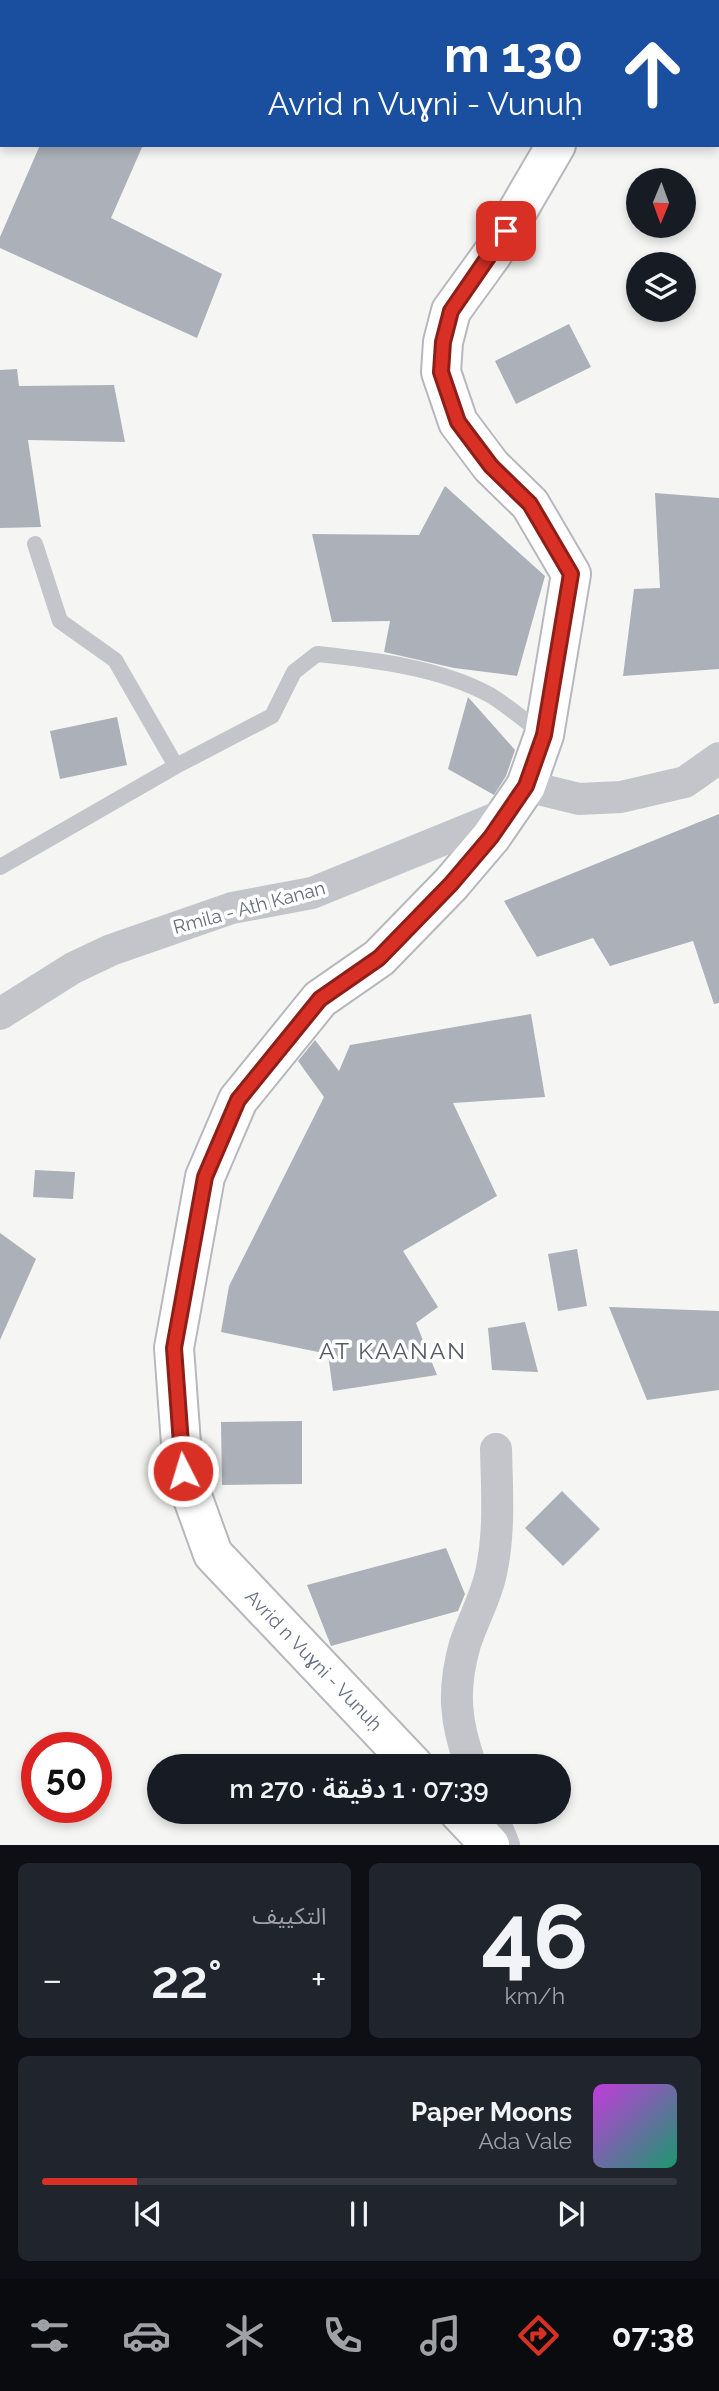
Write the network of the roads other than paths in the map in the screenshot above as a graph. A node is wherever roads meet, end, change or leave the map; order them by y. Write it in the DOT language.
graph roads {
  1 [pos="555,147"];
  2 [pos="35,544"];
  3 [pos="544,735"];
  4 [pos="719,758"];
  5 [pos="176,766"];
  6 [pos="516,800"];
  7 [pos="0,867"];
  8 [pos="0,1014"];
  9 [pos="496,1449"];
  10 [pos="403,1754"];
  11 [pos="467,1754"];
  12 [pos="470,1824"];
  13 [pos="495,1824"];
  14 [pos="490,1845"];
  15 [pos="504,1845"];
  1 -- 3 [label="main road"];
  2 -- 5 [label="lane"];
  3 -- 5 [label="lane"];
  3 -- 6 [label="main road"];
  4 -- 6 [label="street"];
  5 -- 7 [label="lane"];
  6 -- 8 [label="street, Rmila - Ath Kanan"];
  6 -- 10 [label="main road, Avrid n Vuɣni - Vunuḥ"];
  9 -- 11 [label="street"];
  12 -- 14 [label="main road"];
  13 -- 15 [label="street"];
}
